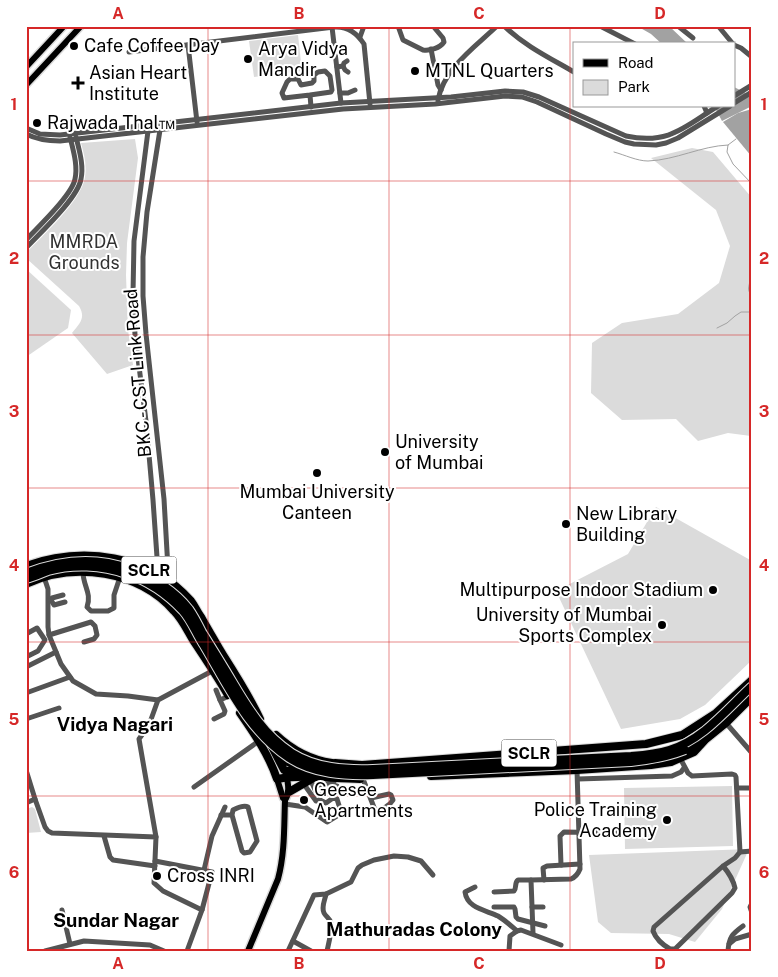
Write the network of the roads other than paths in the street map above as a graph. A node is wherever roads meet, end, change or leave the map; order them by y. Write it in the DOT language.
graph roads {
  1 [pos="64,26"];
  2 [pos="80,26"];
  3 [pos="364,26"];
  4 [pos="398,26"];
  5 [pos="433,26"];
  6 [pos="498,26"];
  7 [pos="504,26"];
  8 [pos="600,26"];
  9 [pos="678,26"];
  10 [pos="332,27"];
  11 [pos="719,27"];
  12 [pos="360,37"];
  13 [pos="693,38"];
  14 [pos="631,42"];
  15 [pos="732,42"];
  16 [pos="188,45"];
  17 [pos="736,45"];
  18 [pos="432,49"];
  19 [pos="129,52"];
  20 [pos="752,57"];
  21 [pos="347,60"];
  22 [pos="344,66"];
  23 [pos="26,67"];
  24 [pos="337,67"];
  25 [pos="573,71"];
  26 [pos="348,72"];
  27 [pos="26,85"];
  28 [pos="749,87"];
  29 [pos="355,90"];
  30 [pos="441,90"];
  31 [pos="340,93"];
  32 [pos="751,93"];
  33 [pos="307,95"];
  34 [pos="736,95"];
  35 [pos="438,101"];
  36 [pos="736,102"];
  37 [pos="341,103"];
  38 [pos="370,104"];
  39 [pos="308,107"];
  40 [pos="704,108"];
  41 [pos="715,108"];
  42 [pos="727,108"];
  43 [pos="707,113"];
  44 [pos="197,123"];
  45 [pos="26,128"];
  46 [pos="160,130"];
  47 [pos="148,131"];
  48 [pos="607,131"];
  49 [pos="26,134"];
  50 [pos="73,137"];
  51 [pos="135,229"];
  52 [pos="146,230"];
  53 [pos="26,240"];
  54 [pos="26,248"];
  55 [pos="133,279"];
  56 [pos="143,279"];
  57 [pos="157,433"];
  58 [pos="147,435"];
  59 [pos="164,499"];
  60 [pos="153,500"];
  61 [pos="66,556"];
  62 [pos="26,566"];
  63 [pos="83,572"];
  64 [pos="153,572"];
  65 [pos="26,573"];
  66 [pos="67,573"];
  67 [pos="44,577"];
  68 [pos="120,577"];
  69 [pos="26,579"];
  70 [pos="26,584"];
  71 [pos="172,584"];
  72 [pos="63,595"];
  73 [pos="50,600"];
  74 [pos="65,602"];
  75 [pos="48,626"];
  76 [pos="26,634"];
  77 [pos="42,634"];
  78 [pos="49,635"];
  79 [pos="84,642"];
  80 [pos="56,652"];
  81 [pos="26,657"];
  82 [pos="229,664"];
  83 [pos="26,667"];
  84 [pos="213,671"];
  85 [pos="70,677"];
  86 [pos="752,680"];
  87 [pos="752,686"];
  88 [pos="216,690"];
  89 [pos="26,693"];
  90 [pos="229,696"];
  91 [pos="752,697"];
  92 [pos="158,700"];
  93 [pos="220,700"];
  94 [pos="59,708"];
  95 [pos="258,715"];
  96 [pos="26,719"];
  97 [pos="214,719"];
  98 [pos="726,723"];
  99 [pos="705,740"];
  100 [pos="259,741"];
  101 [pos="270,742"];
  102 [pos="518,753"];
  103 [pos="752,753"];
  104 [pos="680,758"];
  105 [pos="336,763"];
  106 [pos="684,768"];
  107 [pos="26,770"];
  108 [pos="577,770"];
  109 [pos="519,773"];
  110 [pos="286,774"];
  111 [pos="276,775"];
  112 [pos="313,779"];
  113 [pos="363,779"];
  114 [pos="578,779"];
  115 [pos="336,783"];
  116 [pos="28,785"];
  117 [pos="194,787"];
  118 [pos="737,788"];
  119 [pos="752,788"];
  120 [pos="286,798"];
  121 [pos="371,798"];
  122 [pos="35,799"];
  123 [pos="26,803"];
  124 [pos="225,807"];
  125 [pos="221,815"];
  126 [pos="232,816"];
  127 [pos="579,832"];
  128 [pos="620,833"];
  129 [pos="104,836"];
  130 [pos="156,837"];
  131 [pos="752,851"];
  132 [pos="740,852"];
  133 [pos="155,863"];
  134 [pos="580,864"];
  135 [pos="561,865"];
  136 [pos="723,866"];
  137 [pos="204,870"];
  138 [pos="433,875"];
  139 [pos="531,880"];
  140 [pos="544,880"];
  141 [pos="475,887"];
  142 [pos="494,892"];
  143 [pos="326,894"];
  144 [pos="752,903"];
  145 [pos="543,906"];
  146 [pos="494,907"];
  147 [pos="532,907"];
  148 [pos="62,910"];
  149 [pos="202,910"];
  150 [pos="752,913"];
  151 [pos="532,922"];
  152 [pos="545,926"];
  153 [pos="743,926"];
  154 [pos="517,930"];
  155 [pos="533,934"];
  156 [pos="752,934"];
  157 [pos="293,942"];
  158 [pos="70,944"];
  159 [pos="728,944"];
  160 [pos="561,945"];
  161 [pos="45,951"];
  162 [pos="164,951"];
  163 [pos="187,951"];
  164 [pos="248,951"];
  165 [pos="288,951"];
  166 [pos="311,951"];
  167 [pos="327,951"];
  168 [pos="509,951"];
  169 [pos="728,951"];
  1 -- 23 [label="main road"];
  2 -- 27 [label="main road"];
  3 -- 12 [label="street"];
  4 -- 18 [label="street"];
  5 -- 18 [label="street"];
  6 -- 30 [label="street"];
  7 -- 25 [label="street"];
  8 -- 14 [label="street"];
  9 -- 13 [label="street"];
  10 -- 12 [label="street"];
  10 -- 16 [label="street"];
  10 -- 24 [label="street"];
  11 -- 15 [label="street"];
  12 -- 38 [label="street"];
  16 -- 19 [label="street"];
  16 -- 44 [label="street"];
  17 -- 20 [label="street"];
  18 -- 30 [label="street"];
  21 -- 22 [label="street"];
  22 -- 24 [label="street"];
  22 -- 26 [label="street"];
  24 -- 31 [label="street"];
  28 -- 34 [label="street"];
  29 -- 31 [label="street"];
  30 -- 35 [label="street"];
  31 -- 37 [label="street"];
  32 -- 36 [label="street"];
  33 -- 33 [label="street"];
  33 -- 39 [label="street"];
  35 -- 38 [label="street"];
  35 -- 48 [label="street"];
  37 -- 38 [label="street"];
  37 -- 39 [label="street"];
  38 -- 44 [label="street"];
  39 -- 44 [label="street"];
  40 -- 43 [label="street"];
  41 -- 43 [label="street"];
  42 -- 48 [label="street"];
  43 -- 48 [label="street"];
  44 -- 46 [label="street"];
  44 -- 50 [label="street"];
  45 -- 50 [label="street"];
  46 -- 47 [label="street"];
  46 -- 52 [label="street, BKC - CST Link Road"];
  47 -- 50 [label="street"];
  47 -- 51 [label="street, BKC - CST Link Road"];
  49 -- 50 [label="street"];
  50 -- 53 [label="street"];
  50 -- 54 [label="street"];
  51 -- 52 [label="street"];
  51 -- 55 [label="street, BKC - CST Link Road"];
  52 -- 56 [label="street, BKC - CST Link Road"];
  55 -- 56 [label="street"];
  55 -- 58 [label="street, BKC - CST Link Road"];
  56 -- 57 [label="street, BKC - CST Link Road"];
  57 -- 58 [label="street"];
  57 -- 59 [label="street, BKC - CST Link Road"];
  58 -- 60 [label="street, BKC - CST Link Road"];
  59 -- 60 [label="street"];
  59 -- 71 [label="street, BKC - CST Link Road"];
  60 -- 64 [label="street, BKC - CST Link Road"];
  61 -- 62 [label="highway, SCLR"];
  61 -- 64 [label="highway, SCLR"];
  61 -- 66 [label="highway"];
  63 -- 66 [label="highway, SCLR"];
  63 -- 68 [label="highway, SCLR"];
  63 -- 68 [label="street"];
  64 -- 71 [label="highway, SCLR"];
  65 -- 87 [label="highway, bridge"];
  66 -- 67 [label="highway, SCLR"];
  67 -- 70 [label="highway, SCLR"];
  67 -- 73 [label="street"];
  68 -- 84 [label="highway, SCLR"];
  69 -- 99 [label="highway, bridge"];
  71 -- 82 [label="highway, SCLR"];
  72 -- 73 [label="street"];
  73 -- 74 [label="street"];
  73 -- 75 [label="street"];
  75 -- 77 [label="street"];
  75 -- 78 [label="street"];
  76 -- 77 [label="street"];
  77 -- 81 [label="street"];
  78 -- 79 [label="street"];
  78 -- 80 [label="street"];
  80 -- 83 [label="street"];
  80 -- 85 [label="street"];
  82 -- 84 [label="street"];
  82 -- 95 [label="highway, SCLR"];
  84 -- 90 [label="highway, SCLR"];
  84 -- 92 [label="street"];
  85 -- 89 [label="street"];
  85 -- 92 [label="street"];
  86 -- 102 [label="highway, SCLR"];
  88 -- 93 [label="street"];
  90 -- 93 [label="street"];
  90 -- 100 [label="highway, SCLR"];
  91 -- 98 [label="highway, SCLR"];
  92 -- 130 [label="street"];
  93 -- 97 [label="street"];
  94 -- 96 [label="street"];
  95 -- 101 [label="highway, SCLR"];
  95 -- 105 [label="highway"];
  98 -- 99 [label="highway, SCLR"];
  98 -- 103 [label="street"];
  99 -- 104 [label="highway, SCLR"];
  100 -- 111 [label="highway, SCLR"];
  100 -- 117 [label="street"];
  101 -- 110 [label="highway, SCLR"];
  101 -- 112 [label="highway"];
  102 -- 105 [label="highway, SCLR"];
  102 -- 109 [label="highway"];
  104 -- 106 [label="street"];
  104 -- 108 [label="highway, SCLR"];
  105 -- 112 [label="highway, SCLR"];
  105 -- 115 [label="highway"];
  106 -- 114 [label="street"];
  106 -- 118 [label="street"];
  107 -- 116 [label="street"];
  108 -- 109 [label="highway, SCLR"];
  108 -- 114 [label="street"];
  109 -- 113 [label="highway, SCLR"];
  110 -- 111 [label="highway, SCLR"];
  110 -- 112 [label="highway, SCLR"];
  110 -- 120 [label="main road"];
  111 -- 120 [label="main road"];
  112 -- 115 [label="highway, SCLR"];
  112 -- 115 [label="street"];
  112 -- 120 [label="highway"];
  112 -- 120 [label="street"];
  113 -- 115 [label="highway, SCLR"];
  113 -- 121 [label="street"];
  114 -- 127 [label="street"];
  116 -- 122 [label="street"];
  118 -- 119 [label="street"];
  118 -- 132 [label="street"];
  120 -- 164 [label="main road"];
  122 -- 123 [label="street"];
  122 -- 129 [label="street"];
  124 -- 125 [label="street"];
  125 -- 126 [label="street"];
  125 -- 137 [label="street"];
  126 -- 126 [label="street"];
  127 -- 128 [label="street"];
  127 -- 134 [label="street"];
  127 -- 135 [label="street"];
  129 -- 130 [label="street"];
  129 -- 133 [label="street"];
  130 -- 133 [label="street"];
  131 -- 132 [label="street"];
  132 -- 136 [label="street"];
  133 -- 137 [label="street"];
  133 -- 149 [label="street"];
  134 -- 135 [label="street"];
  134 -- 140 [label="street"];
  135 -- 140 [label="street"];
  136 -- 136 [label="street"];
  137 -- 149 [label="street"];
  138 -- 143 [label="street"];
  139 -- 140 [label="street"];
  139 -- 142 [label="street"];
  139 -- 147 [label="street"];
  141 -- 154 [label="street"];
  143 -- 157 [label="street"];
  143 -- 167 [label="street"];
  144 -- 150 [label="street"];
  145 -- 147 [label="street"];
  146 -- 151 [label="street"];
  147 -- 151 [label="street"];
  148 -- 158 [label="street"];
  149 -- 163 [label="street"];
  151 -- 152 [label="street"];
  151 -- 155 [label="street"];
  153 -- 159 [label="street"];
  154 -- 155 [label="street"];
  154 -- 168 [label="street"];
  155 -- 160 [label="street"];
  156 -- 159 [label="street"];
  157 -- 165 [label="street"];
  157 -- 166 [label="street"];
  158 -- 161 [label="street"];
  158 -- 162 [label="street"];
  159 -- 169 [label="street"];
}
